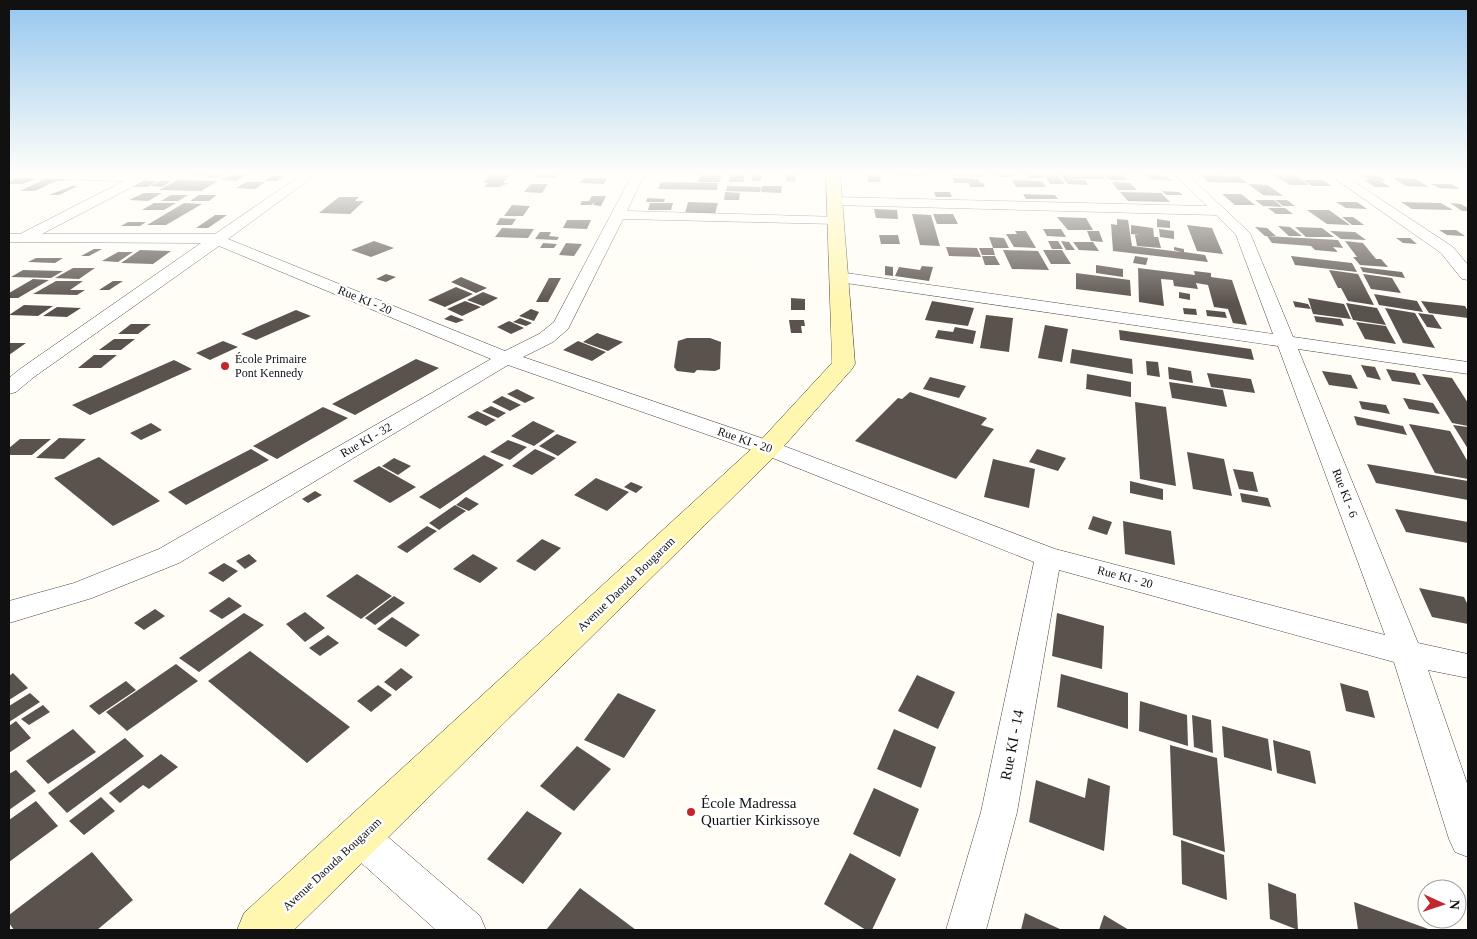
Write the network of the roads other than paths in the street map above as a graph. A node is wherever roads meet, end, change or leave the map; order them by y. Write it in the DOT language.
graph roads {
  1 [pos="60,217"];
  2 [pos="248,217"];
  3 [pos="617,217"];
  4 [pos="836,217"];
  5 [pos="1225,217"];
  6 [pos="1398,217"];
  7 [pos="216,239"];
  8 [pos="13,240"];
  9 [pos="1468,275"];
  10 [pos="839,277"];
  11 [pos="1286,341"];
  12 [pos="506,358"];
  13 [pos="1468,368"];
  14 [pos="9,388"];
  15 [pos="768,448"];
  16 [pos="1048,557"];
  17 [pos="9,612"];
  18 [pos="1408,653"];
  19 [pos="1468,666"];
  20 [pos="361,838"];
  21 [pos="1468,839"];
  22 [pos="261,930"];
  23 [pos="466,930"];
  24 [pos="966,930"];
  1 -- 8 [label="street"];
  2 -- 7 [label="street"];
  3 -- 12 [label="street, Rue KI - 32"];
  4 -- 10 [label="street, Avenue Daouda Bougaram"];
  5 -- 11 [label="street, Rue KI - 6"];
  6 -- 9 [label="street"];
  7 -- 8 [label="street, Rue KI - 20"];
  7 -- 12 [label="street, Rue KI - 20"];
  7 -- 14 [label="street"];
  10 -- 11 [label="street"];
  10 -- 15 [label="street, Avenue Daouda Bougaram"];
  11 -- 13 [label="street"];
  11 -- 18 [label="street, Rue KI - 6"];
  12 -- 15 [label="street, Rue KI - 20"];
  12 -- 17 [label="street, Rue KI - 32"];
  15 -- 16 [label="street, Rue KI - 20"];
  15 -- 20 [label="street, Avenue Daouda Bougaram"];
  16 -- 18 [label="street, Rue KI - 20"];
  16 -- 24 [label="street, Rue KI - 14"];
  18 -- 19 [label="street, Rue KI - 20"];
  18 -- 21 [label="street, Rue KI - 6"];
  20 -- 22 [label="street, Avenue Daouda Bougaram"];
  20 -- 23 [label="street"];
}
